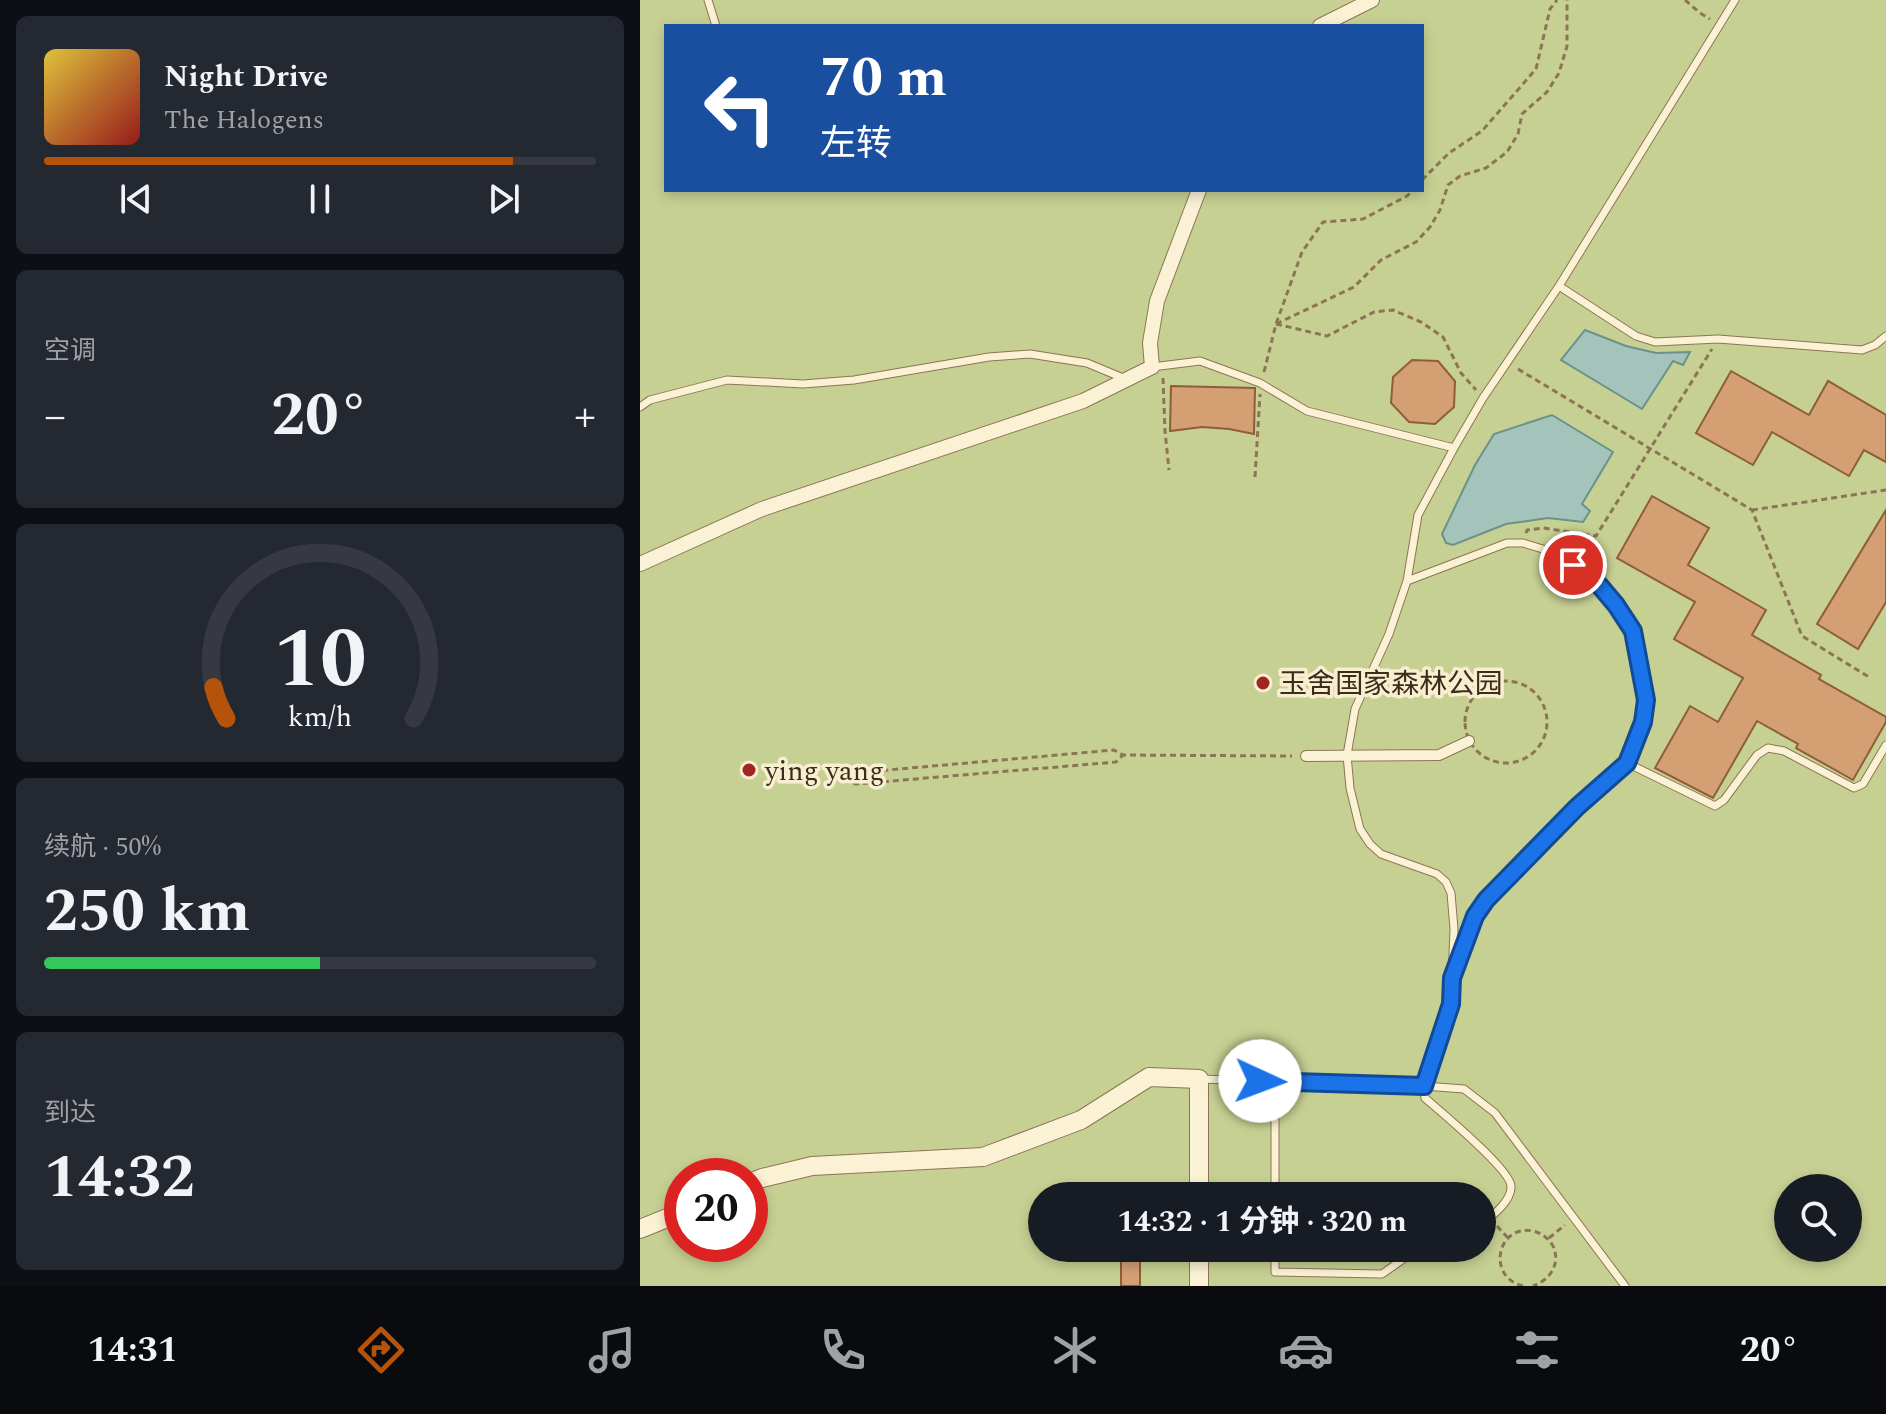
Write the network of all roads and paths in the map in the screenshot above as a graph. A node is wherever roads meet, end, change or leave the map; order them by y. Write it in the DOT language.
graph roads {
  1 [pos="708,0"];
  2 [pos="1372,0"];
  3 [pos="1557,0"];
  4 [pos="1567,0"];
  5 [pos="1685,0"];
  6 [pos="1735,0"];
  7 [pos="715,24"];
  8 [pos="1324,24"];
  9 [pos="1720,25"];
  10 [pos="1424,178"];
  11 [pos="1198,192"];
  12 [pos="1411,192"];
  13 [pos="1559,286"];
  14 [pos="1276,324"];
  15 [pos="1886,336"];
  16 [pos="1718,339"];
  17 [pos="1508,363"];
  18 [pos="1157,366"];
  19 [pos="1127,379"];
  20 [pos="1260,383"];
  21 [pos="1483,398"];
  22 [pos="640,407"];
  23 [pos="1454,448"];
  24 [pos="1650,449"];
  25 [pos="1169,470"];
  26 [pos="1255,477"];
  27 [pos="1886,490"];
  28 [pos="1752,510"];
  29 [pos="1523,543"];
  30 [pos="640,564"];
  31 [pos="1407,581"];
  32 [pos="1869,677"];
  33 [pos="1469,741"];
  34 [pos="1886,745"];
  35 [pos="1123,755"];
  36 [pos="1347,755"];
  37 [pos="1306,756"];
  38 [pos="1627,763"];
  39 [pos="1452,978"];
  40 [pos="1199,1079"];
  41 [pos="1275,1082"];
  42 [pos="1424,1086"];
  43 [pos="768,1177"];
  44 [pos="1199,1182"];
  45 [pos="1275,1182"];
  46 [pos="1496,1211"];
  47 [pos="1574,1218"];
  48 [pos="664,1219"];
  49 [pos="1496,1225"];
  50 [pos="640,1229"];
  51 [pos="1508,1238"];
  52 [pos="1547,1239"];
  53 [pos="1199,1262"];
  54 [pos="1275,1262"];
  55 [pos="1397,1262"];
  56 [pos="1199,1286"];
  57 [pos="1523,1286"];
  58 [pos="1533,1286"];
  59 [pos="1625,1286"];
  1 -- 7 [label="lane"];
  2 -- 8 [label="street"];
  3 -- 10 [label="path"];
  4 -- 14 [label="path"];
  5 -- 9 [label="path"];
  6 -- 9 [label="lane"];
  9 -- 13 [label="lane"];
  11 -- 18 [label="street"];
  12 -- 14 [label="path"];
  13 -- 16 [label="lane"];
  13 -- 17 [label="lane"];
  14 -- 20 [label="path"];
  14 -- 21 [label="path"];
  15 -- 16 [label="lane"];
  16 -- 24 [label="path"];
  17 -- 21 [label="lane"];
  17 -- 24 [label="path"];
  18 -- 19 [label="street"];
  18 -- 20 [label="lane"];
  18 -- 25 [label="path"];
  19 -- 22 [label="lane"];
  19 -- 30 [label="street"];
  20 -- 23 [label="lane"];
  20 -- 26 [label="path"];
  21 -- 23 [label="lane"];
  23 -- 31 [label="lane"];
  24 -- 28 [label="path"];
  24 -- 29 [label="path"];
  27 -- 28 [label="path"];
  28 -- 32 [label="path"];
  29 -- 31 [label="lane"];
  29 -- 38 [label="lane"];
  31 -- 36 [label="lane"];
  33 -- 33 [label="path"];
  33 -- 36 [label="street"];
  34 -- 38 [label="lane"];
  35 -- 35 [label="path"];
  35 -- 37 [label="path"];
  36 -- 37 [label="street"];
  36 -- 39 [label="lane"];
  38 -- 39 [label="lane"];
  39 -- 42 [label="lane"];
  40 -- 41 [label="lane"];
  40 -- 43 [label="street"];
  40 -- 44 [label="street"];
  41 -- 42 [label="lane"];
  41 -- 45 [label="lane"];
  42 -- 46 [label="lane"];
  42 -- 47 [label="lane"];
  47 -- 52 [label="path"];
  47 -- 59 [label="lane"];
  48 -- 50 [label="street"];
  49 -- 51 [label="path"];
  51 -- 52 [label="path"];
  51 -- 57 [label="path"];
  52 -- 58 [label="path"];
  53 -- 56 [label="street"];
  54 -- 55 [label="lane"];
}
